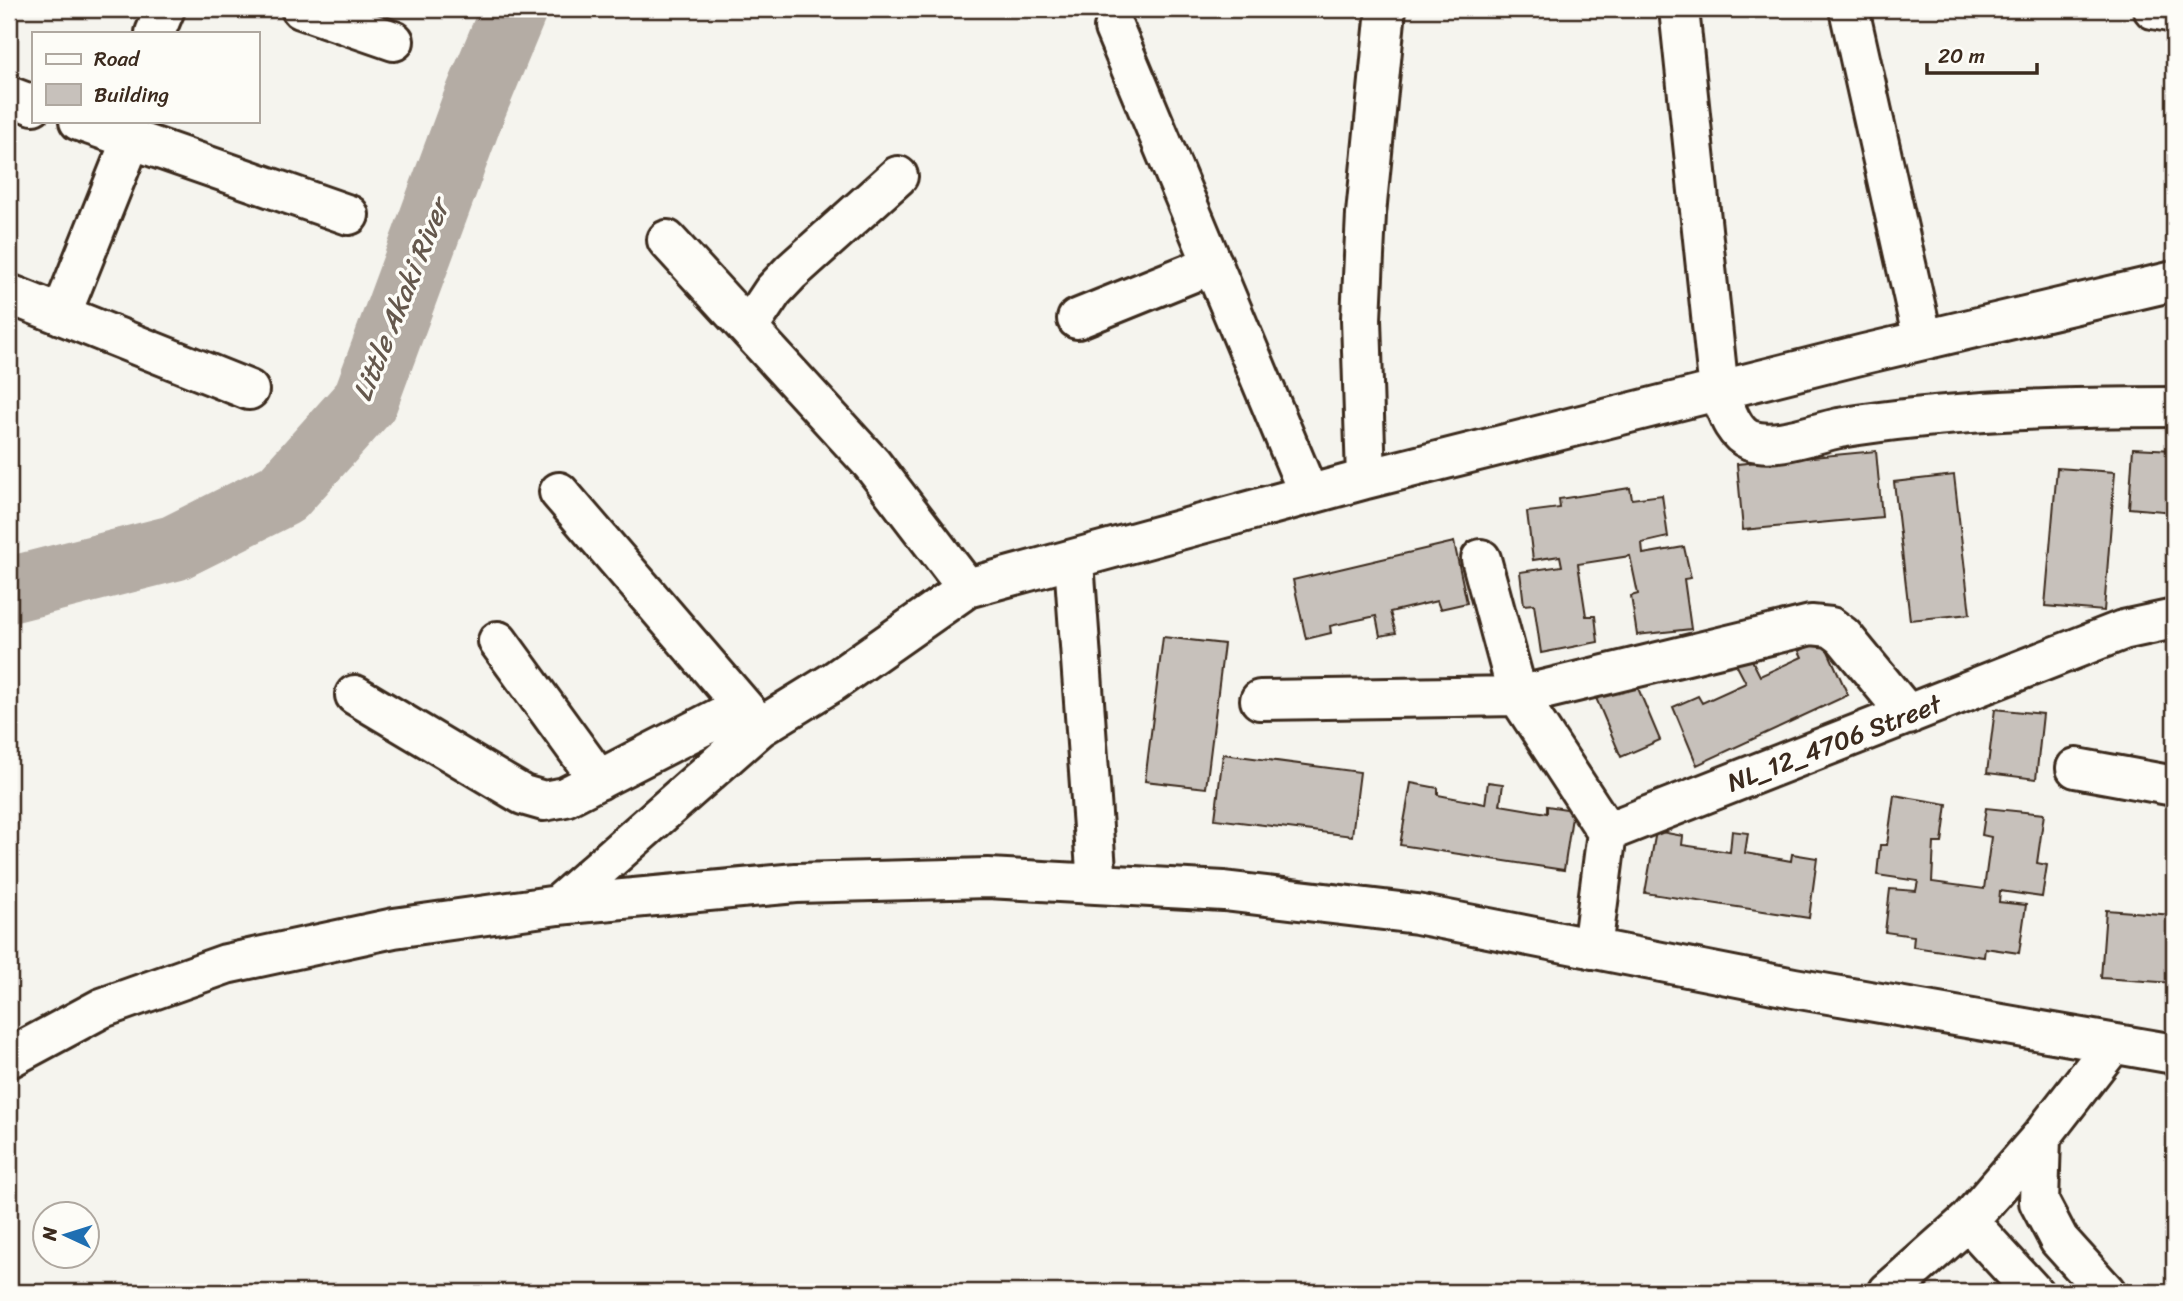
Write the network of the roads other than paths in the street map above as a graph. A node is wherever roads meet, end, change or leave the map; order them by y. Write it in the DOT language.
graph roads {
  1 [pos="165,9"];
  2 [pos="301,9"];
  3 [pos="1386,9"];
  4 [pos="1679,9"];
  5 [pos="2153,9"];
  6 [pos="1856,10"];
  7 [pos="2174,13"];
  8 [pos="1114,28"];
  9 [pos="156,32"];
  10 [pos="394,41"];
  11 [pos="9,96"];
  12 [pos="32,105"];
  13 [pos="83,122"];
  14 [pos="123,132"];
  15 [pos="898,176"];
  16 [pos="349,215"];
  17 [pos="667,240"];
  18 [pos="1213,264"];
  19 [pos="2174,281"];
  20 [pos="9,295"];
  21 [pos="61,316"];
  22 [pos="1077,319"];
  23 [pos="749,327"];
  24 [pos="1923,340"];
  25 [pos="249,390"];
  26 [pos="1719,392"];
  27 [pos="2174,407"];
  28 [pos="1366,479"];
  29 [pos="559,492"];
  30 [pos="1309,495"];
  31 [pos="1480,559"];
  32 [pos="1074,561"];
  33 [pos="967,588"];
  34 [pos="2174,619"];
  35 [pos="498,641"];
  36 [pos="355,695"];
  37 [pos="1518,696"];
  38 [pos="1260,700"];
  39 [pos="1908,715"];
  40 [pos="751,716"];
  41 [pos="2076,768"];
  42 [pos="599,780"];
  43 [pos="2174,786"];
  44 [pos="1607,831"];
  45 [pos="1097,884"];
  46 [pos="558,905"];
  47 [pos="1592,949"];
  48 [pos="2113,1044"];
  49 [pos="2174,1054"];
  50 [pos="9,1058"];
  51 [pos="2041,1137"];
  52 [pos="1968,1221"];
  53 [pos="1888,1292"];
  54 [pos="2033,1292"];
  55 [pos="2106,1292"];
  1 -- 9 [label="street"];
  2 -- 10 [label="street"];
  3 -- 28 [label="street"];
  4 -- 26 [label="street"];
  5 -- 7 [label="street"];
  6 -- 24 [label="street"];
  8 -- 18 [label="street"];
  11 -- 12 [label="street"];
  13 -- 14 [label="street"];
  14 -- 16 [label="street"];
  14 -- 21 [label="street"];
  15 -- 23 [label="street"];
  17 -- 23 [label="street"];
  18 -- 22 [label="street"];
  18 -- 30 [label="street"];
  19 -- 24 [label="street"];
  20 -- 21 [label="street"];
  21 -- 25 [label="street"];
  23 -- 33 [label="street"];
  24 -- 26 [label="street"];
  26 -- 27 [label="street"];
  26 -- 28 [label="street"];
  28 -- 30 [label="street"];
  29 -- 40 [label="street"];
  30 -- 32 [label="street"];
  31 -- 37 [label="street"];
  32 -- 33 [label="street"];
  32 -- 45 [label="street"];
  33 -- 40 [label="street"];
  34 -- 39 [label="street, NL_12_4706 Street"];
  35 -- 42 [label="street"];
  36 -- 42 [label="street"];
  37 -- 38 [label="street"];
  37 -- 39 [label="street"];
  37 -- 44 [label="street"];
  39 -- 44 [label="street, NL_12_4706 Street"];
  40 -- 42 [label="street"];
  40 -- 46 [label="street"];
  41 -- 43 [label="street"];
  44 -- 47 [label="street"];
  45 -- 46 [label="street"];
  45 -- 47 [label="street"];
  46 -- 50 [label="street"];
  47 -- 48 [label="street"];
  48 -- 49 [label="street"];
  48 -- 51 [label="street"];
  51 -- 52 [label="street"];
  51 -- 55 [label="street"];
  52 -- 53 [label="street"];
  52 -- 54 [label="street"];
}
